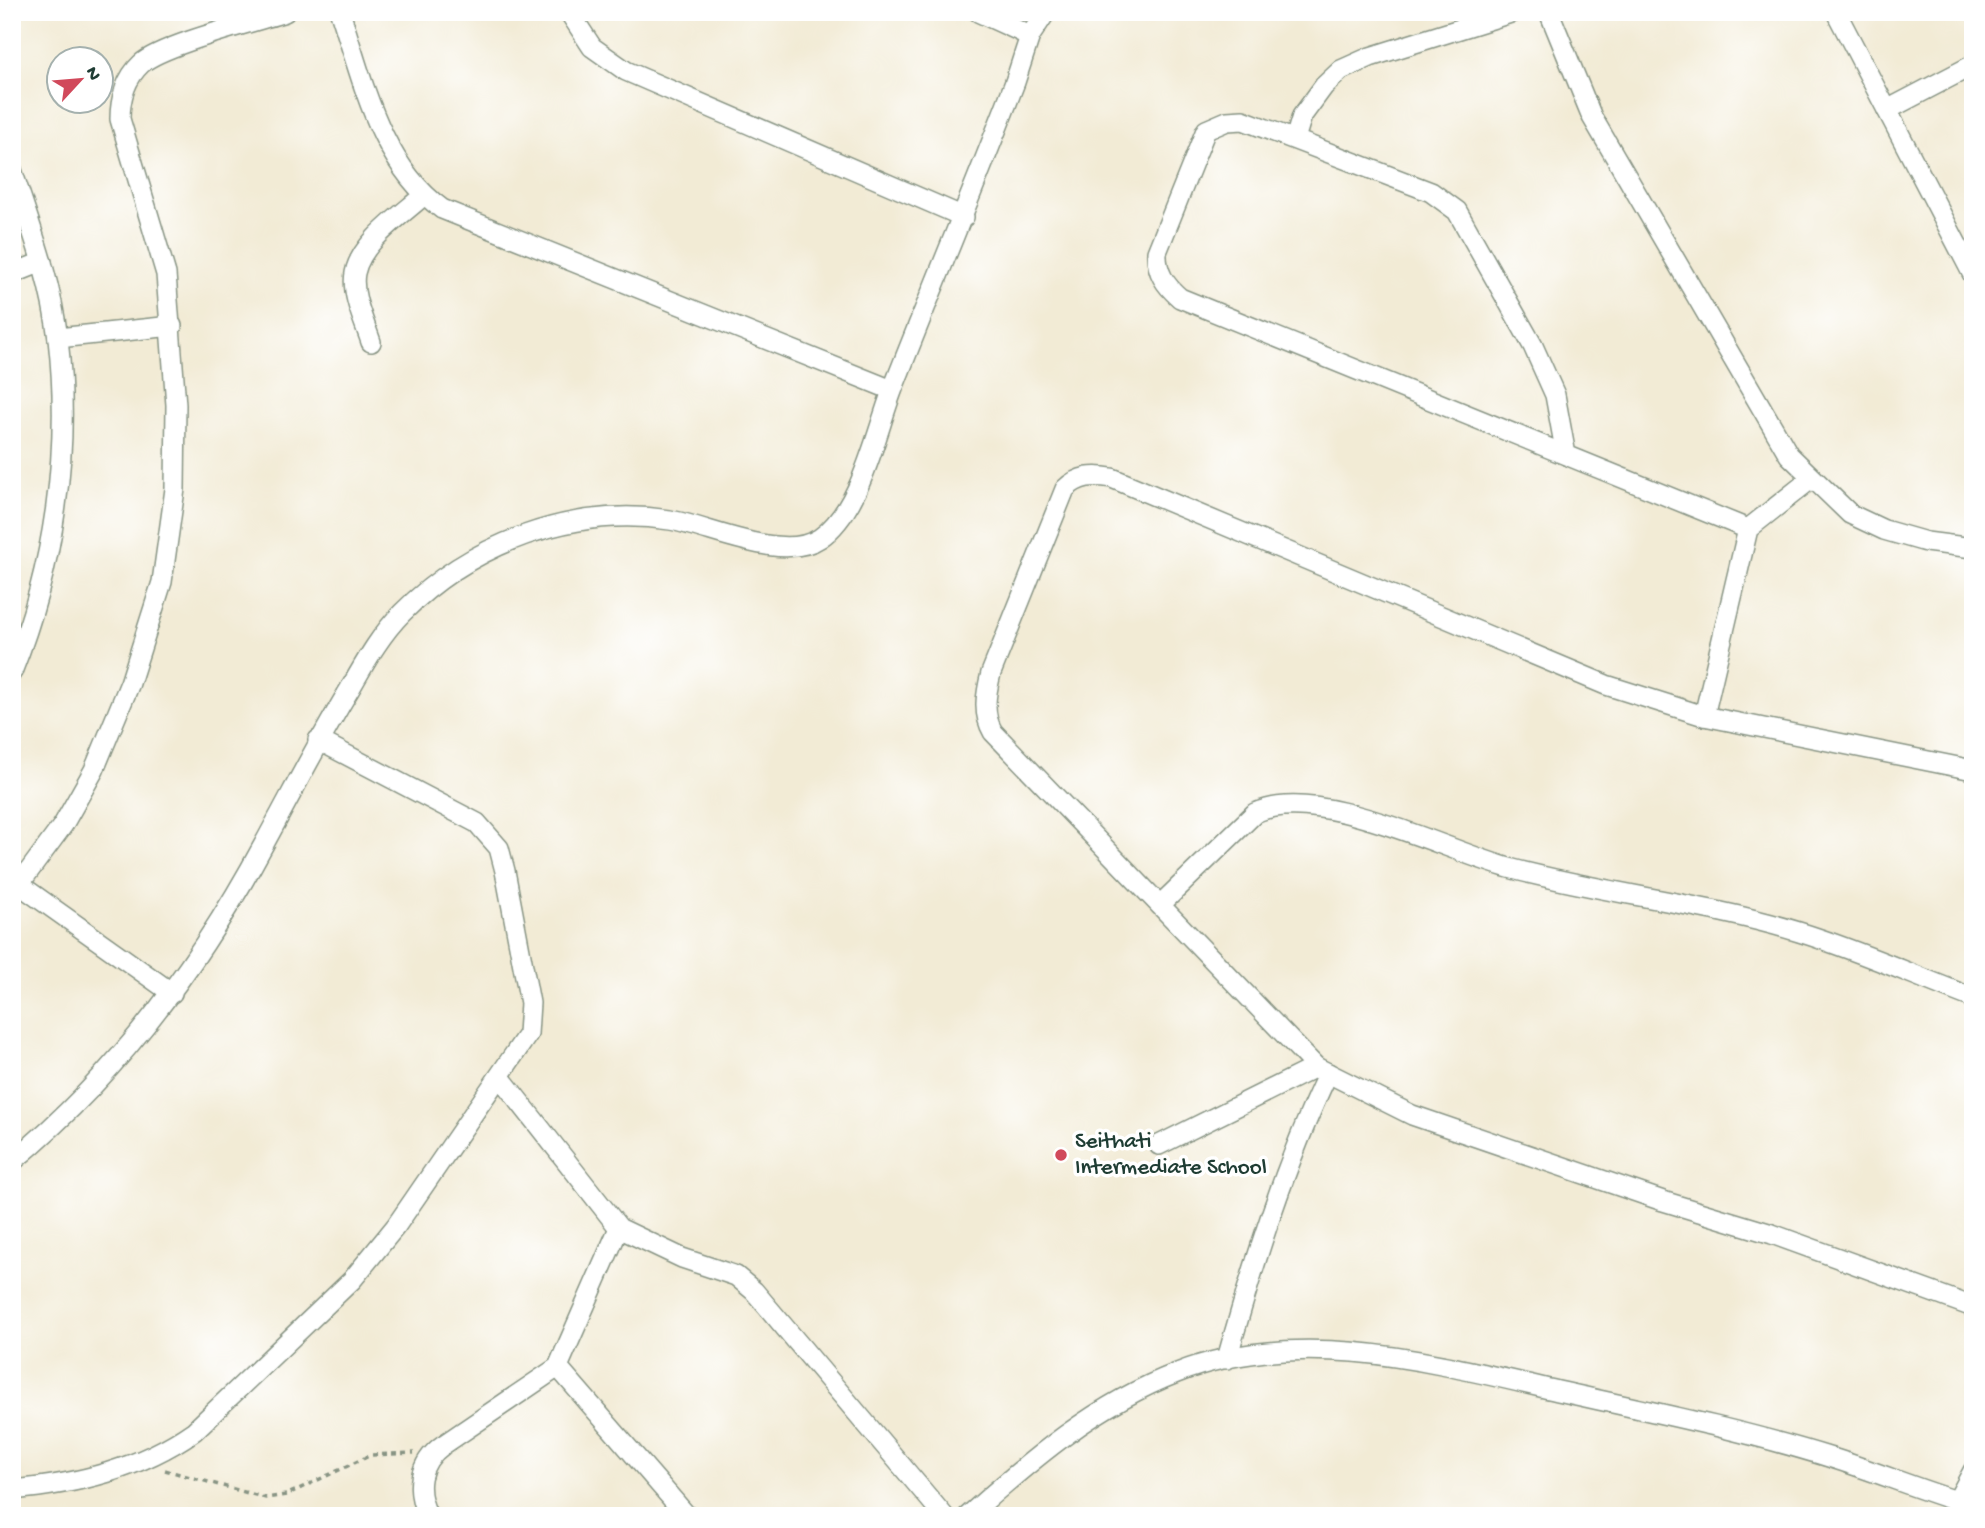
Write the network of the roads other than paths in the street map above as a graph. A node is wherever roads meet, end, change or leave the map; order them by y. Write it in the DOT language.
graph roads {
  1 [pos="285,12"];
  2 [pos="340,12"];
  3 [pos="569,12"];
  4 [pos="978,12"];
  5 [pos="1046,12"];
  6 [pos="1514,12"];
  7 [pos="1549,12"];
  8 [pos="1836,12"];
  9 [pos="1030,36"];
  10 [pos="1973,65"];
  11 [pos="1887,110"];
  12 [pos="1295,139"];
  13 [pos="12,170"];
  14 [pos="424,195"];
  15 [pos="964,217"];
  16 [pos="42,261"];
  17 [pos="12,274"];
  18 [pos="1973,275"];
  19 [pos="172,326"];
  20 [pos="58,338"];
  21 [pos="370,342"];
  22 [pos="892,390"];
  23 [pos="1566,455"];
  24 [pos="1811,479"];
  25 [pos="1748,529"];
  26 [pos="1973,548"];
  27 [pos="12,672"];
  28 [pos="1704,716"];
  29 [pos="318,740"];
  30 [pos="1973,771"];
  31 [pos="16,890"];
  32 [pos="1160,905"];
  33 [pos="172,993"];
  34 [pos="1973,998"];
  35 [pos="1322,1070"];
  36 [pos="500,1077"];
  37 [pos="1160,1145"];
  38 [pos="12,1162"];
  39 [pos="619,1228"];
  40 [pos="1973,1307"];
  41 [pos="1227,1359"];
  42 [pos="558,1367"];
  43 [pos="1973,1471"];
  44 [pos="12,1490"];
  45 [pos="1958,1501"];
  46 [pos="1973,1515"];
  47 [pos="428,1516"];
  48 [pos="687,1516"];
  49 [pos="944,1516"];
  50 [pos="968,1516"];
  1 -- 19 [label="street"];
  2 -- 14 [label="street"];
  3 -- 15 [label="street"];
  4 -- 9 [label="street"];
  5 -- 9 [label="street"];
  6 -- 12 [label="street"];
  7 -- 24 [label="street"];
  8 -- 11 [label="street"];
  9 -- 15 [label="street"];
  10 -- 11 [label="street"];
  11 -- 18 [label="street"];
  12 -- 23 [label="street"];
  12 -- 23 [label="street"];
  13 -- 16 [label="street"];
  14 -- 21 [label="street"];
  14 -- 22 [label="street"];
  15 -- 22 [label="street"];
  16 -- 17 [label="street"];
  16 -- 20 [label="street"];
  19 -- 20 [label="street"];
  19 -- 31 [label="street"];
  20 -- 27 [label="street"];
  22 -- 29 [label="street"];
  23 -- 25 [label="street"];
  24 -- 25 [label="street"];
  24 -- 26 [label="street"];
  25 -- 28 [label="street"];
  28 -- 30 [label="street"];
  28 -- 32 [label="street"];
  29 -- 33 [label="street"];
  29 -- 36 [label="street"];
  31 -- 33 [label="street"];
  32 -- 34 [label="street"];
  32 -- 35 [label="street"];
  33 -- 38 [label="street"];
  35 -- 37 [label="street"];
  35 -- 40 [label="street"];
  35 -- 41 [label="street"];
  36 -- 39 [label="street"];
  36 -- 44 [label="street"];
  39 -- 42 [label="street"];
  39 -- 49 [label="street"];
  41 -- 45 [label="street"];
  41 -- 50 [label="street"];
  42 -- 47 [label="street"];
  42 -- 48 [label="street"];
  43 -- 45 [label="street"];
  45 -- 46 [label="street"];
}
